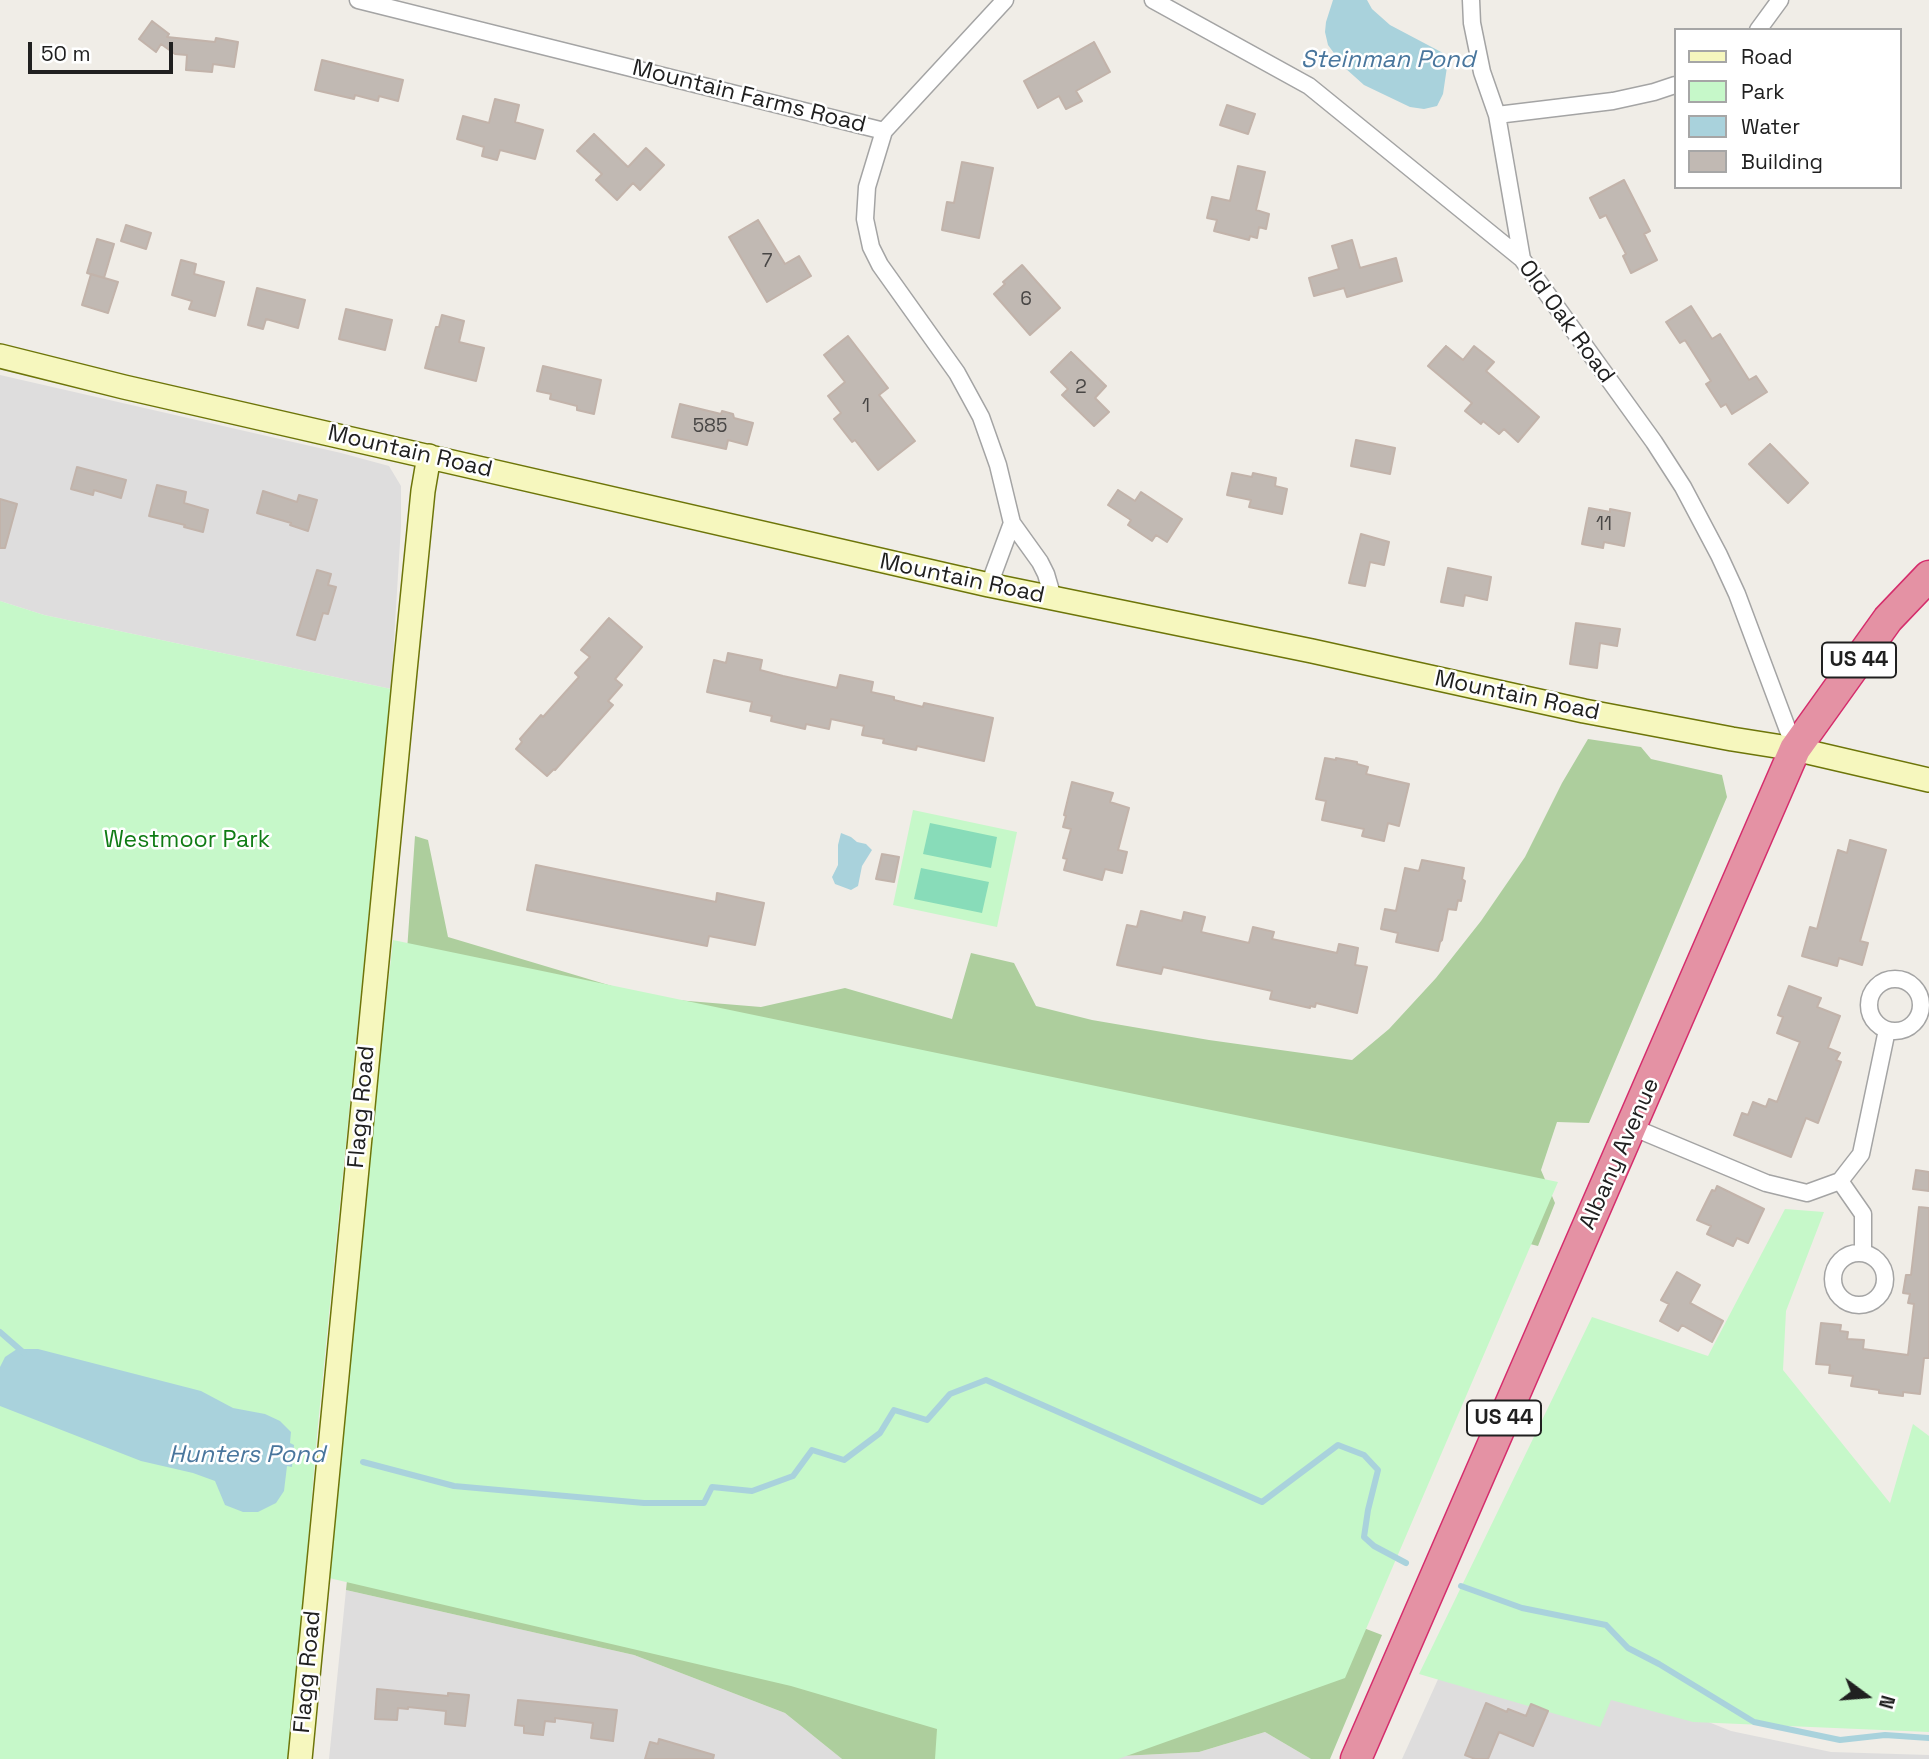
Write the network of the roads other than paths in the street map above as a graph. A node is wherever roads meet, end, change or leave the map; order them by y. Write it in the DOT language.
graph roads {
  1 [pos="358,0"];
  2 [pos="1005,0"];
  3 [pos="1153,0"];
  4 [pos="1471,0"];
  5 [pos="1780,0"];
  6 [pos="1759,28"];
  7 [pos="1674,85"];
  8 [pos="1497,115"];
  9 [pos="884,131"];
  10 [pos="1522,259"];
  11 [pos="0,356"];
  12 [pos="429,456"];
  13 [pos="1012,523"];
  14 [pos="1929,576"];
  15 [pos="989,585"];
  16 [pos="1053,598"];
  17 [pos="1795,748"];
  18 [pos="1929,780"];
  19 [pos="1887,1030"];
  20 [pos="1632,1127"];
  21 [pos="1840,1181"];
  22 [pos="1863,1253"];
  23 [pos="300,1759"];
  24 [pos="1356,1759"];
  1 -- 9 [label="street, Mountain Farms Road"];
  2 -- 9 [label="street"];
  3 -- 10 [label="street, Old Oak Road"];
  4 -- 8 [label="street"];
  5 -- 6 [label="street"];
  7 -- 8 [label="street"];
  8 -- 10 [label="street"];
  9 -- 13 [label="street, Mountain Farms Road"];
  10 -- 17 [label="street, Old Oak Road"];
  11 -- 12 [label="main road, Mountain Road"];
  12 -- 15 [label="main road, Mountain Road"];
  12 -- 23 [label="main road, Flagg Road"];
  13 -- 15 [label="street"];
  13 -- 16 [label="street, Mountain Farms Road"];
  14 -- 17 [label="highway, Albany Avenue / US 44"];
  15 -- 16 [label="main road, Mountain Road"];
  16 -- 17 [label="main road, Mountain Road"];
  17 -- 18 [label="main road, Mountain Road"];
  17 -- 20 [label="highway, Albany Avenue / US 44"];
  19 -- 21 [label="street"];
  20 -- 21 [label="street"];
  20 -- 24 [label="highway, Albany Avenue / US 44"];
  21 -- 22 [label="street"];
}
